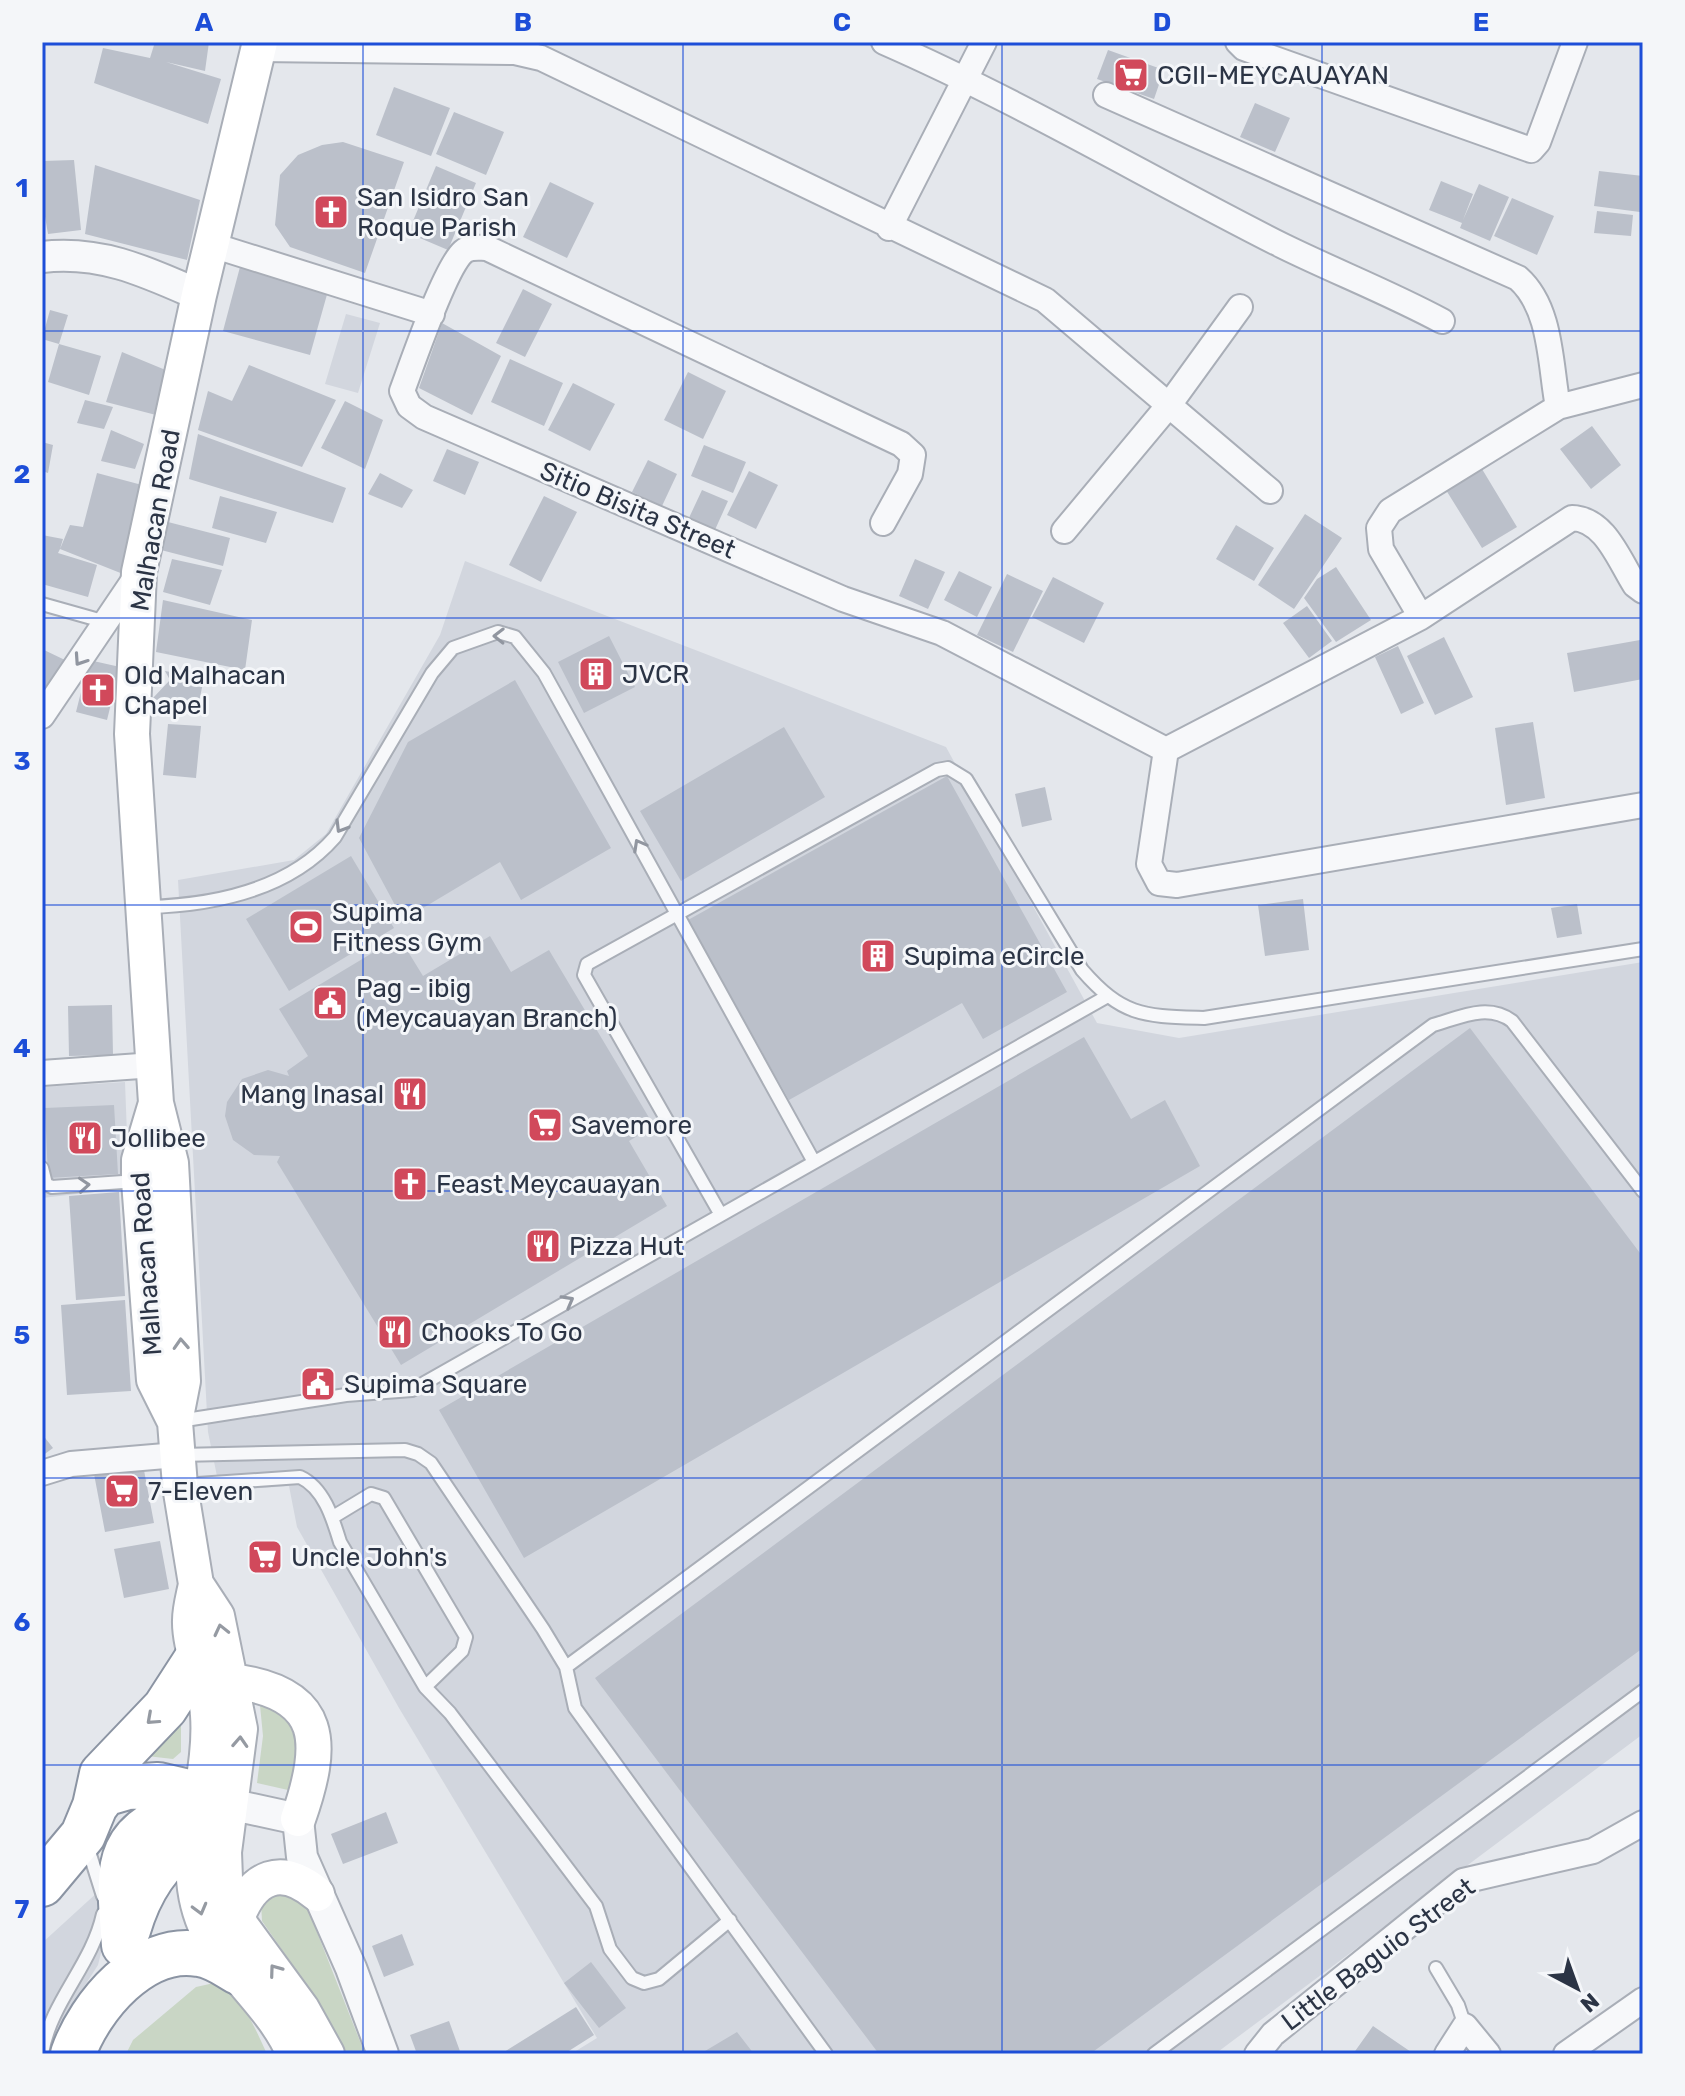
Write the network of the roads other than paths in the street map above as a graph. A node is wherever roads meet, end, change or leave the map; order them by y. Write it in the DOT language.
graph roads {
  1 [pos="884,42"];
  2 [pos="984,42"];
  3 [pos="1238,42"];
  4 [pos="1575,42"];
  5 [pos="259,45"];
  6 [pos="966,78"];
  7 [pos="1106,95"];
  8 [pos="889,228"];
  9 [pos="212,245"];
  10 [pos="42,257"];
  11 [pos="199,295"];
  12 [pos="1240,307"];
  13 [pos="432,314"];
  14 [pos="1442,321"];
  15 [pos="1643,385"];
  16 [pos="1169,405"];
  17 [pos="1558,407"];
  18 [pos="1270,491"];
  19 [pos="883,523"];
  20 [pos="1064,531"];
  21 [pos="139,572"];
  22 [pos="1643,591"];
  23 [pos="42,604"];
  24 [pos="1421,617"];
  25 [pos="106,622"];
  26 [pos="42,716"];
  27 [pos="1166,750"];
  28 [pos="1643,805"];
  29 [pos="143,907"];
  30 [pos="677,914"];
  31 [pos="1643,949"];
  32 [pos="1106,997"];
  33 [pos="154,1065"];
  34 [pos="42,1073"];
  35 [pos="156,1103"];
  36 [pos="814,1162"];
  37 [pos="42,1168"];
  38 [pos="139,1181"];
  39 [pos="1643,1191"];
  40 [pos="721,1215"];
  41 [pos="175,1422"];
  42 [pos="178,1470"];
  43 [pos="42,1473"];
  44 [pos="333,1517"];
  45 [pos="566,1667"];
  46 [pos="215,1669"];
  47 [pos="425,1687"];
  48 [pos="1643,1691"];
  49 [pos="205,1810"];
  50 [pos="298,1819"];
  51 [pos="89,1820"];
  52 [pos="1643,1823"];
  53 [pos="42,1884"];
  54 [pos="317,1894"];
  55 [pos="237,1918"];
  56 [pos="730,1920"];
  57 [pos="109,1946"];
  58 [pos="1436,1968"];
  59 [pos="238,1972"];
  60 [pos="116,1987"];
  61 [pos="1643,2000"];
  62 [pos="1465,2026"];
  63 [pos="42,2053"];
  64 [pos="73,2054"];
  65 [pos="294,2054"];
  66 [pos="327,2054"];
  67 [pos="383,2054"];
  68 [pos="826,2054"];
  69 [pos="1154,2054"];
  70 [pos="1257,2054"];
  71 [pos="1447,2054"];
  72 [pos="1488,2054"];
  73 [pos="1566,2054"];
  1 -- 6 [label="street"];
  2 -- 6 [label="street"];
  3 -- 4 [label="street"];
  5 -- 8 [label="street"];
  5 -- 9 [label="main road, Malhacan Road"];
  6 -- 8 [label="street"];
  6 -- 14 [label="street"];
  7 -- 17 [label="street"];
  8 -- 16 [label="street"];
  9 -- 11 [label="main road, Malhacan Road"];
  9 -- 13 [label="street"];
  10 -- 11 [label="street"];
  11 -- 21 [label="main road, Malhacan Road"];
  12 -- 16 [label="street"];
  13 -- 19 [label="street"];
  13 -- 27 [label="street, Sitio Bisita Street"];
  15 -- 17 [label="street"];
  16 -- 18 [label="street"];
  16 -- 20 [label="street"];
  17 -- 24 [label="street"];
  21 -- 25 [label="street"];
  21 -- 29 [label="main road, Malhacan Road"];
  22 -- 24 [label="street"];
  23 -- 25 [label="lane"];
  24 -- 27 [label="street"];
  25 -- 26 [label="street, one-way"];
  27 -- 28 [label="street"];
  30 -- 29 [label="lane, one-way"];
  29 -- 33 [label="main road, Malhacan Road"];
  30 -- 32 [label="lane"];
  30 -- 36 [label="lane"];
  30 -- 40 [label="lane"];
  31 -- 32 [label="lane"];
  32 -- 36 [label="lane"];
  33 -- 34 [label="street"];
  33 -- 35 [label="main road, Malhacan Road"];
  35 -- 38 [label="main road, Malhacan Road"];
  41 -- 35 [label="main road, Malhacan Road, one-way"];
  36 -- 40 [label="lane"];
  37 -- 38 [label="lane, one-way"];
  38 -- 41 [label="main road, Malhacan Road"];
  39 -- 45 [label="lane"];
  41 -- 40 [label="lane, one-way"];
  41 -- 42 [label="main road, Malhacan Road"];
  42 -- 43 [label="street"];
  42 -- 44 [label="lane"];
  42 -- 45 [label="lane"];
  42 -- 46 [label="main road, Malhacan Road"];
  44 -- 47 [label="lane"];
  44 -- 47 [label="lane"];
  45 -- 56 [label="lane"];
  46 -- 49 [label="main road, Malhacan Road"];
  46 -- 50 [label="main road"];
  46 -- 51 [label="highway, one-way"];
  47 -- 56 [label="lane"];
  48 -- 69 [label="lane"];
  49 -- 50 [label="street"];
  49 -- 51 [label="highway"];
  49 -- 55 [label="main road, Malhacan Road"];
  49 -- 57 [label="highway"];
  49 -- 59 [label="main road, Malhacan Road, one-way"];
  50 -- 54 [label="street"];
  51 -- 53 [label="highway"];
  51 -- 57 [label="lane"];
  52 -- 70 [label="street, Little Baguio Street"];
  54 -- 55 [label="main road"];
  54 -- 67 [label="street"];
  66 -- 55 [label="main road, Malhacan Road, one-way"];
  56 -- 68 [label="lane"];
  57 -- 60 [label="highway"];
  57 -- 63 [label="lane"];
  58 -- 62 [label="lane"];
  59 -- 60 [label="highway"];
  59 -- 65 [label="main road, Malhacan Road"];
  60 -- 64 [label="highway"];
  61 -- 73 [label="street"];
  62 -- 71 [label="street"];
  62 -- 72 [label="street"];
}
